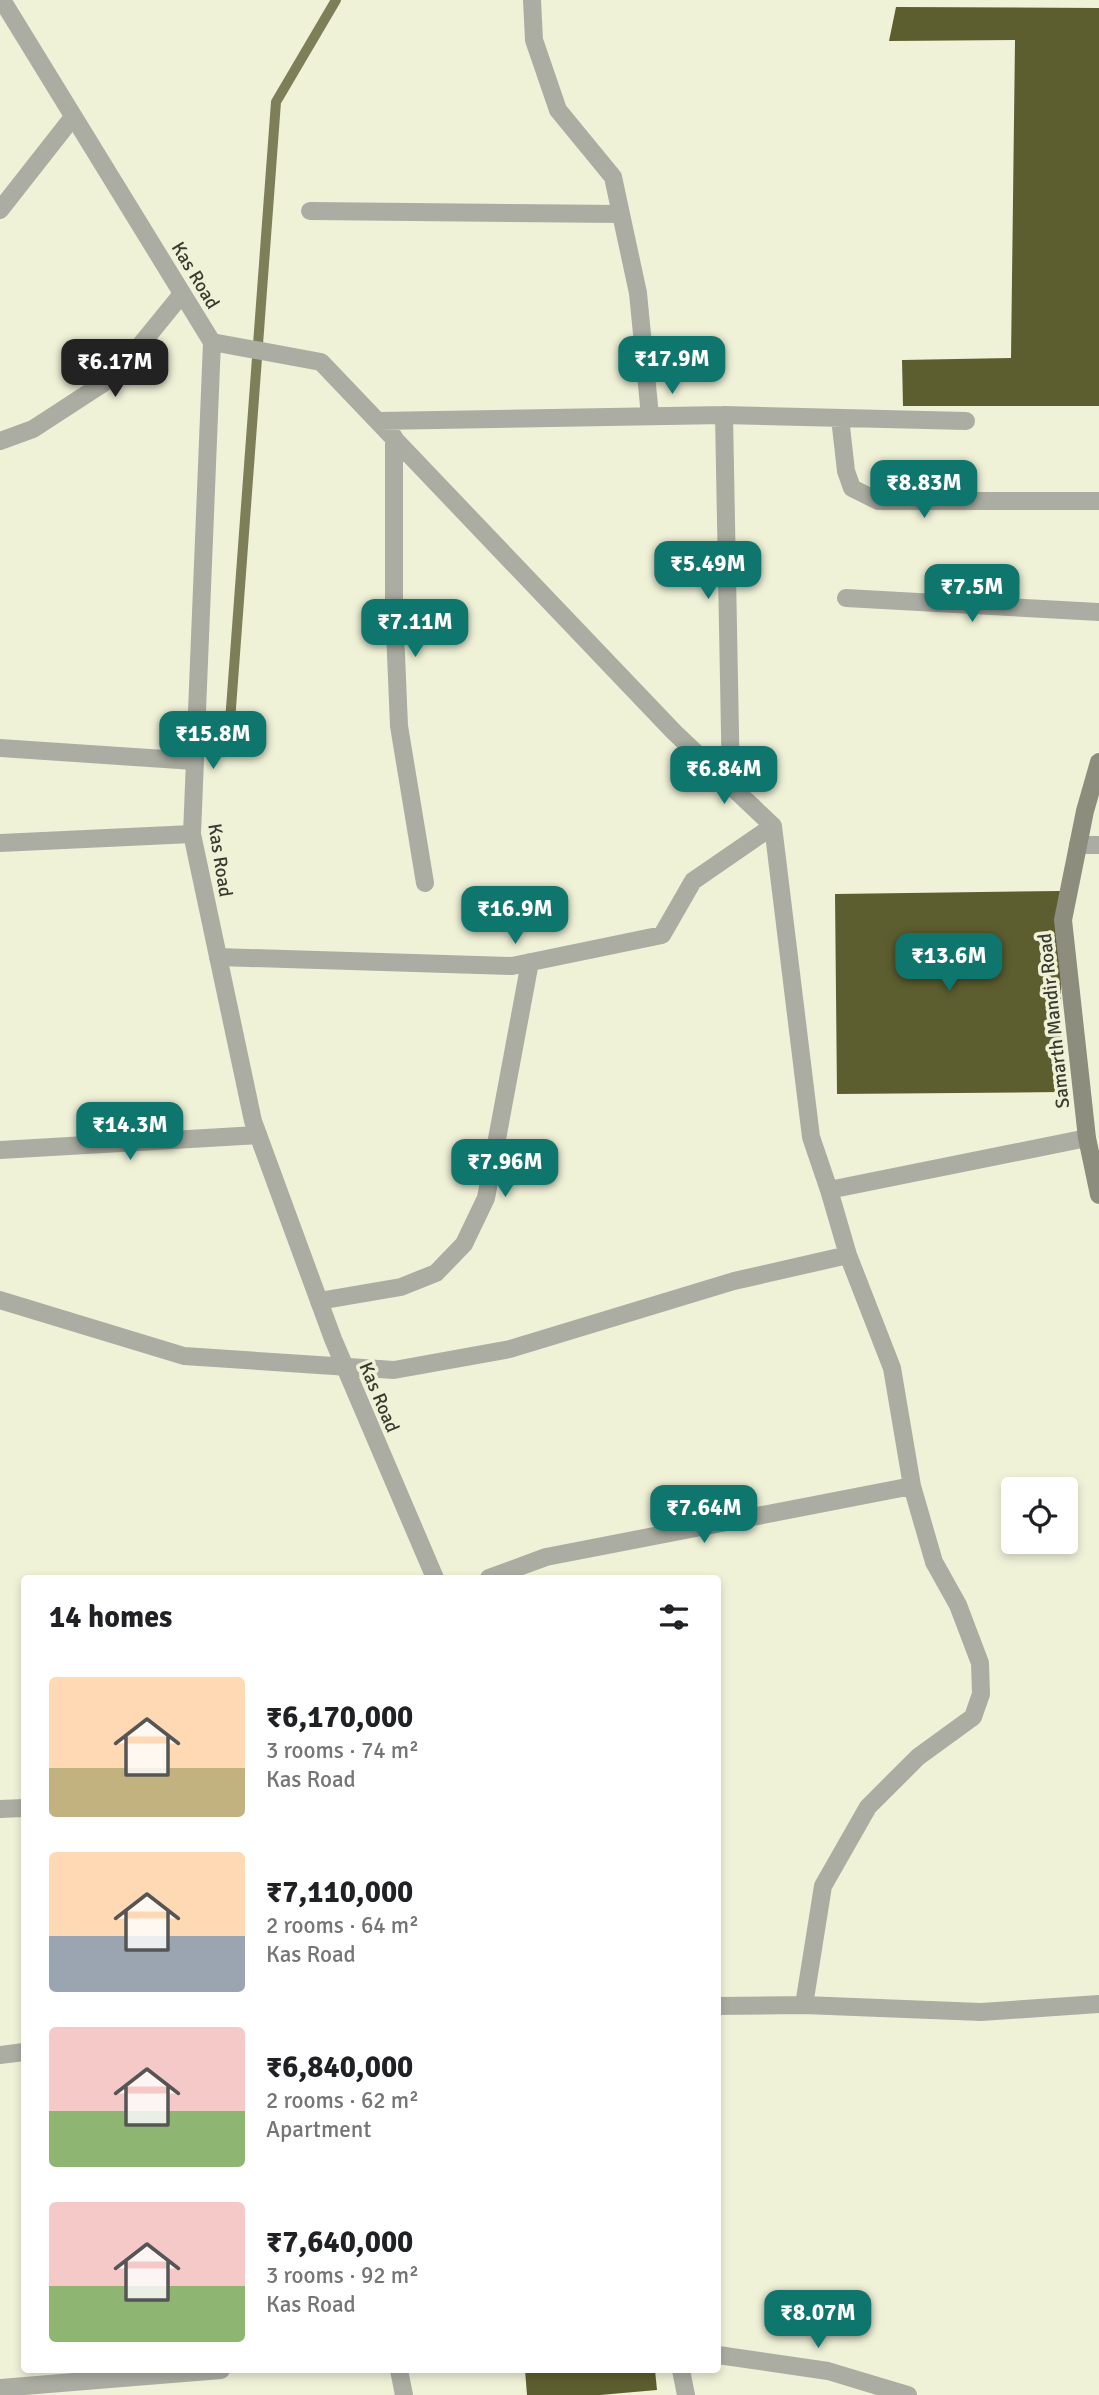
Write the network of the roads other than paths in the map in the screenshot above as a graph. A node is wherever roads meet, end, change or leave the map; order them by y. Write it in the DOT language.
graph roads {
  1 [pos="2,0"];
  2 [pos="532,0"];
  3 [pos="73,117"];
  4 [pos="0,210"];
  5 [pos="310,211"];
  6 [pos="621,214"];
  7 [pos="183,294"];
  8 [pos="212,342"];
  9 [pos="724,415"];
  10 [pos="650,416"];
  11 [pos="839,418"];
  12 [pos="378,421"];
  13 [pos="966,421"];
  14 [pos="394,437"];
  15 [pos="0,442"];
  16 [pos="1099,501"];
  17 [pos="846,598"];
  18 [pos="1099,612"];
  19 [pos="0,748"];
  20 [pos="194,761"];
  21 [pos="1099,762"];
  22 [pos="731,786"];
  23 [pos="773,826"];
  24 [pos="192,834"];
  25 [pos="0,843"];
  26 [pos="1078,845"];
  27 [pos="1099,845"];
  28 [pos="425,883"];
  29 [pos="218,957"];
  30 [pos="530,962"];
  31 [pos="1091,1130"];
  32 [pos="258,1135"];
  33 [pos="0,1150"];
  34 [pos="829,1190"];
  35 [pos="1099,1195"];
  36 [pos="848,1255"];
  37 [pos="0,1300"];
  38 [pos="319,1301"];
  39 [pos="344,1366"];
  40 [pos="912,1486"];
  41 [pos="434,1575"];
  42 [pos="497,1575"];
  43 [pos="21,1808"];
  44 [pos="0,1809"];
  45 [pos="1099,2004"];
  46 [pos="804,2005"];
  47 [pos="721,2006"];
  48 [pos="21,2052"];
  49 [pos="0,2055"];
  50 [pos="721,2355"];
  51 [pos="189,2373"];
  52 [pos="400,2373"];
  53 [pos="682,2373"];
  54 [pos="10,2390"];
  55 [pos="404,2395"];
  56 [pos="686,2395"];
  57 [pos="908,2395"];
  1 -- 3 [label="street, Kas Road"];
  2 -- 6 [label="street"];
  3 -- 4 [label="street"];
  3 -- 7 [label="street, Kas Road"];
  5 -- 6 [label="street"];
  6 -- 10 [label="street"];
  7 -- 8 [label="street, Kas Road"];
  7 -- 15 [label="street"];
  8 -- 12 [label="street"];
  8 -- 20 [label="street, Kas Road"];
  9 -- 10 [label="street"];
  9 -- 11 [label="street"];
  9 -- 22 [label="street"];
  10 -- 12 [label="street"];
  11 -- 13 [label="street"];
  11 -- 16 [label="street"];
  12 -- 14 [label="street"];
  14 -- 22 [label="street"];
  14 -- 28 [label="street"];
  17 -- 18 [label="street"];
  19 -- 20 [label="street"];
  20 -- 24 [label="street, Kas Road"];
  21 -- 26 [label="main road, Samarth Mandir Road"];
  22 -- 23 [label="street"];
  23 -- 30 [label="street"];
  23 -- 34 [label="street"];
  24 -- 25 [label="street"];
  24 -- 29 [label="street, Kas Road"];
  26 -- 27 [label="street"];
  26 -- 31 [label="main road, Samarth Mandir Road"];
  29 -- 30 [label="street"];
  29 -- 32 [label="street, Kas Road"];
  30 -- 38 [label="street"];
  31 -- 34 [label="street"];
  31 -- 35 [label="main road, Samarth Mandir Road"];
  32 -- 33 [label="street"];
  32 -- 38 [label="street, Kas Road"];
  34 -- 36 [label="street"];
  36 -- 39 [label="street"];
  36 -- 40 [label="street"];
  37 -- 39 [label="street"];
  38 -- 39 [label="street, Kas Road"];
  39 -- 41 [label="street, Kas Road"];
  40 -- 42 [label="street"];
  40 -- 46 [label="street"];
  43 -- 44 [label="street"];
  45 -- 46 [label="street"];
  46 -- 47 [label="street"];
  48 -- 49 [label="street"];
  50 -- 57 [label="street"];
  51 -- 54 [label="street"];
  52 -- 55 [label="street"];
  53 -- 56 [label="street"];
}
